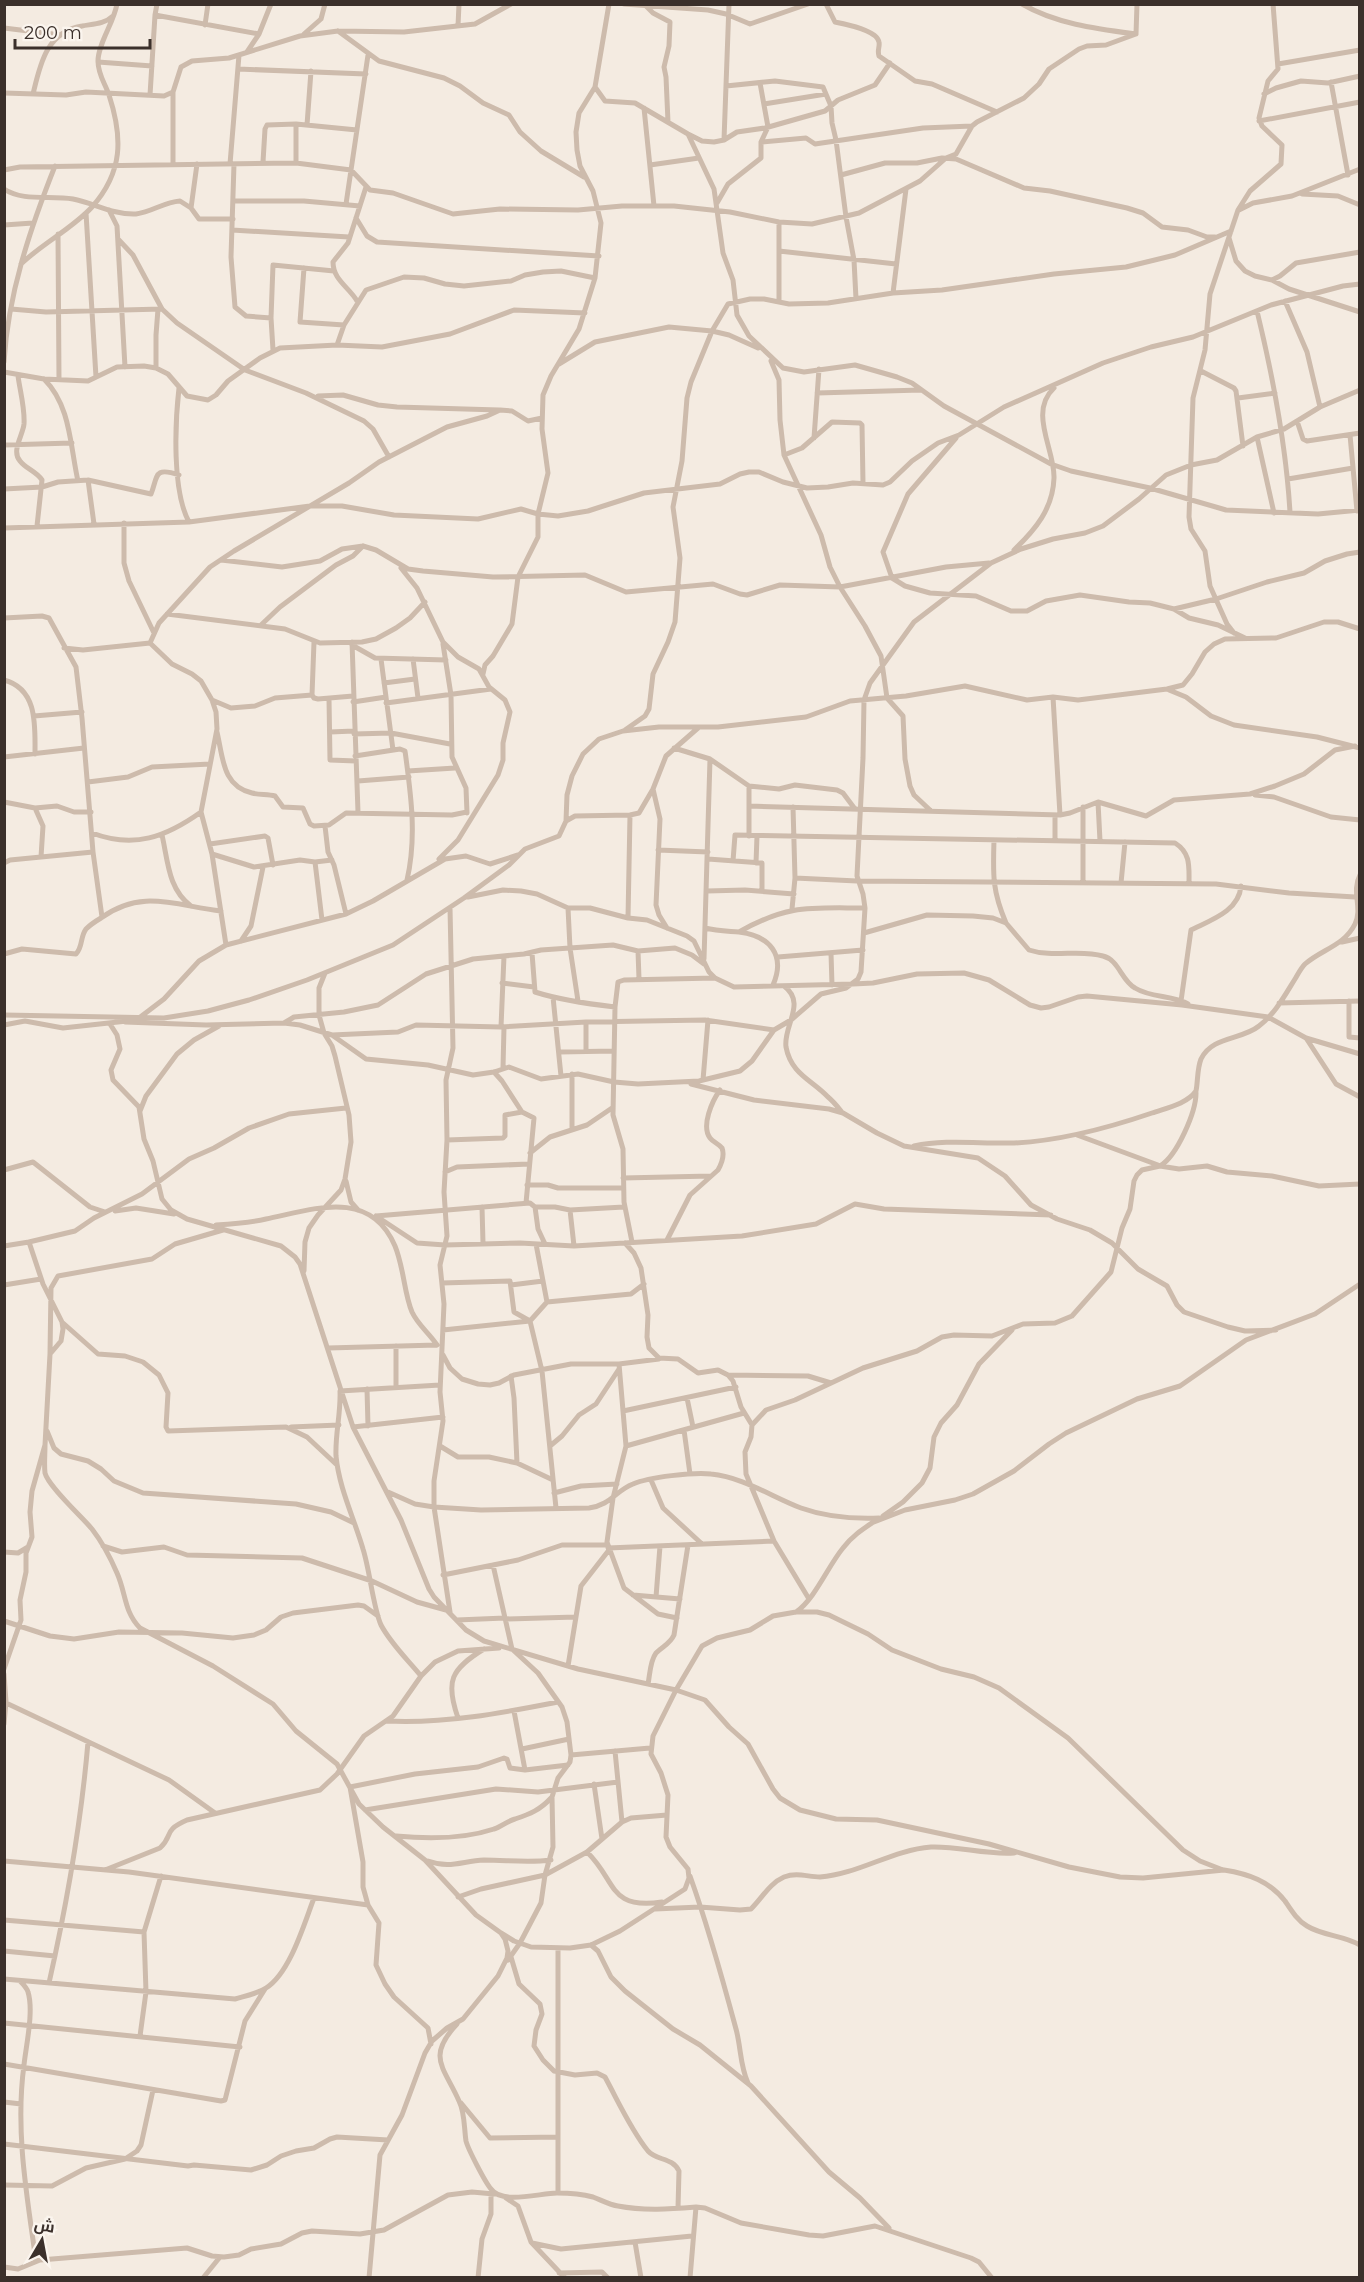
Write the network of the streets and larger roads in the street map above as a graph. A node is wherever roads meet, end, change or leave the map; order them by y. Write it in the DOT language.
graph roads {
  1 [pos="117,4"];
  2 [pos="158,4"];
  3 [pos="208,4"];
  4 [pos="271,4"];
  5 [pos="326,4"];
  6 [pos="459,4"];
  7 [pos="511,4"];
  8 [pos="609,4"];
  9 [pos="624,4"];
  10 [pos="729,4"];
  11 [pos="808,4"];
  12 [pos="826,4"];
  13 [pos="1023,4"];
  14 [pos="1137,4"];
  15 [pos="1273,4"];
  16 [pos="645,5"];
  17 [pos="115,13"];
  18 [pos="155,15"];
  19 [pos="729,16"];
  20 [pos="205,25"];
  21 [pos="458,26"];
  22 [pos="4,28"];
  23 [pos="338,31"];
  24 [pos="259,34"];
  25 [pos="1136,34"];
  26 [pos="61,35"];
  27 [pos="300,36"];
  28 [pos="1359,50"];
  29 [pos="246,53"];
  30 [pos="238,55"];
  31 [pos="368,55"];
  32 [pos="98,62"];
  33 [pos="890,63"];
  34 [pos="1278,64"];
  35 [pos="152,66"];
  36 [pos="238,69"];
  37 [pos="311,71"];
  38 [pos="366,74"];
  39 [pos="1359,76"];
  40 [pos="1331,82"];
  41 [pos="760,83"];
  42 [pos="726,86"];
  43 [pos="595,87"];
  44 [pos="108,92"];
  45 [pos="173,92"];
  46 [pos="4,93"];
  47 [pos="33,94"];
  48 [pos="826,94"];
  49 [pos="1264,94"];
  50 [pos="150,95"];
  51 [pos="1359,102"];
  52 [pos="764,104"];
  53 [pos="831,106"];
  54 [pos="1337,106"];
  55 [pos="644,108"];
  56 [pos="997,112"];
  57 [pos="1259,121"];
  58 [pos="668,122"];
  59 [pos="296,124"];
  60 [pos="307,125"];
  61 [pos="972,126"];
  62 [pos="768,127"];
  63 [pos="357,130"];
  64 [pos="688,134"];
  65 [pos="724,140"];
  66 [pos="836,140"];
  67 [pos="761,142"];
  68 [pos="699,158"];
  69 [pos="946,158"];
  70 [pos="263,162"];
  71 [pos="296,163"];
  72 [pos="173,164"];
  73 [pos="197,164"];
  74 [pos="232,164"];
  75 [pos="116,165"];
  76 [pos="650,165"];
  77 [pos="55,166"];
  78 [pos="4,170"];
  79 [pos="351,170"];
  80 [pos="1359,170"];
  81 [pos="841,175"];
  82 [pos="1348,175"];
  83 [pos="585,177"];
  84 [pos="366,187"];
  85 [pos="4,189"];
  86 [pos="906,189"];
  87 [pos="1297,194"];
  88 [pos="43,196"];
  89 [pos="233,201"];
  90 [pos="717,202"];
  91 [pos="345,204"];
  92 [pos="1359,205"];
  93 [pos="94,206"];
  94 [pos="360,206"];
  95 [pos="654,206"];
  96 [pos="191,208"];
  97 [pos="598,208"];
  98 [pos="109,210"];
  99 [pos="718,210"];
  100 [pos="1237,211"];
  101 [pos="86,213"];
  102 [pos="846,217"];
  103 [pos="356,218"];
  104 [pos="232,219"];
  105 [pos="779,222"];
  106 [pos="33,223"];
  107 [pos="4,225"];
  108 [pos="232,230"];
  109 [pos="1231,231"];
  110 [pos="58,234"];
  111 [pos="1220,236"];
  112 [pos="350,237"];
  113 [pos="1228,237"];
  114 [pos="118,239"];
  115 [pos="779,251"];
  116 [pos="1359,252"];
  117 [pos="598,256"];
  118 [pos="854,260"];
  119 [pos="21,264"];
  120 [pos="896,264"];
  121 [pos="304,268"];
  122 [pos="334,271"];
  123 [pos="595,278"];
  124 [pos="1272,280"];
  125 [pos="1359,284"];
  126 [pos="893,293"];
  127 [pos="1308,295"];
  128 [pos="856,299"];
  129 [pos="735,301"];
  130 [pos="779,301"];
  131 [pos="1285,301"];
  132 [pos="357,302"];
  133 [pos="11,309"];
  134 [pos="160,309"];
  135 [pos="92,311"];
  136 [pos="122,311"];
  137 [pos="59,312"];
  138 [pos="1257,312"];
  139 [pos="1359,312"];
  140 [pos="585,313"];
  141 [pos="271,318"];
  142 [pos="344,325"];
  143 [pos="712,331"];
  144 [pos="1207,332"];
  145 [pos="337,345"];
  146 [pos="273,350"];
  147 [pos="766,354"];
  148 [pos="4,362"];
  149 [pos="559,364"];
  150 [pos="125,367"];
  151 [pos="156,368"];
  152 [pos="819,369"];
  153 [pos="245,370"];
  154 [pos="1201,371"];
  155 [pos="4,372"];
  156 [pos="18,376"];
  157 [pos="96,377"];
  158 [pos="44,379"];
  159 [pos="59,380"];
  160 [pos="1057,385"];
  161 [pos="179,386"];
  162 [pos="923,390"];
  163 [pos="1359,390"];
  164 [pos="817,393"];
  165 [pos="1275,393"];
  166 [pos="310,395"];
  167 [pos="1238,398"];
  168 [pos="1320,407"];
  169 [pos="500,410"];
  170 [pos="542,418"];
  171 [pos="1297,421"];
  172 [pos="977,423"];
  173 [pos="1281,431"];
  174 [pos="1359,433"];
  175 [pos="959,435"];
  176 [pos="1350,435"];
  177 [pos="1257,437"];
  178 [pos="814,438"];
  179 [pos="72,443"];
  180 [pos="4,445"];
  181 [pos="18,445"];
  182 [pos="1243,446"];
  183 [pos="784,455"];
  184 [pos="390,457"];
  185 [pos="1051,464"];
  186 [pos="1191,465"];
  187 [pos="1353,468"];
  188 [pos="179,475"];
  189 [pos="1288,479"];
  190 [pos="88,480"];
  191 [pos="78,481"];
  192 [pos="864,483"];
  193 [pos="798,486"];
  194 [pos="42,487"];
  195 [pos="1150,488"];
  196 [pos="4,489"];
  197 [pos="676,489"];
  198 [pos="1189,500"];
  199 [pos="310,506"];
  200 [pos="1358,511"];
  201 [pos="1290,512"];
  202 [pos="1274,513"];
  203 [pos="538,514"];
  204 [pos="189,522"];
  205 [pos="124,523"];
  206 [pos="94,524"];
  207 [pos="38,526"];
  208 [pos="4,528"];
  209 [pos="363,546"];
  210 [pos="1359,552"];
  211 [pos="1011,554"];
  212 [pos="221,560"];
  213 [pos="396,563"];
  214 [pos="991,563"];
  215 [pos="518,577"];
  216 [pos="892,578"];
  217 [pos="676,587"];
  218 [pos="840,587"];
  219 [pos="951,594"];
  220 [pos="1216,599"];
  221 [pos="424,602"];
  222 [pos="1174,609"];
  223 [pos="167,614"];
  224 [pos="4,618"];
  225 [pos="261,625"];
  226 [pos="1359,629"];
  227 [pos="154,633"];
  228 [pos="1234,633"];
  229 [pos="1246,639"];
  230 [pos="314,642"];
  231 [pos="443,642"];
  232 [pos="150,643"];
  233 [pos="352,644"];
  234 [pos="64,648"];
  235 [pos="381,659"];
  236 [pos="413,659"];
  237 [pos="446,660"];
  238 [pos="882,667"];
  239 [pos="483,674"];
  240 [pos="415,679"];
  241 [pos="4,680"];
  242 [pos="384,683"];
  243 [pos="491,689"];
  244 [pos="1167,689"];
  245 [pos="312,695"];
  246 [pos="451,695"];
  247 [pos="1053,697"];
  248 [pos="418,698"];
  249 [pos="887,698"];
  250 [pos="329,699"];
  251 [pos="353,699"];
  252 [pos="212,700"];
  253 [pos="386,700"];
  254 [pos="864,700"];
  255 [pos="82,712"];
  256 [pos="34,716"];
  257 [pos="699,727"];
  258 [pos="217,729"];
  259 [pos="623,731"];
  260 [pos="330,732"];
  261 [pos="354,733"];
  262 [pos="391,733"];
  263 [pos="450,744"];
  264 [pos="1357,747"];
  265 [pos="84,748"];
  266 [pos="674,748"];
  267 [pos="393,750"];
  268 [pos="35,754"];
  269 [pos="4,757"];
  270 [pos="356,759"];
  271 [pos="710,759"];
  272 [pos="210,764"];
  273 [pos="455,768"];
  274 [pos="408,774"];
  275 [pos="358,781"];
  276 [pos="88,782"];
  277 [pos="749,786"];
  278 [pos="653,789"];
  279 [pos="1250,794"];
  280 [pos="4,802"];
  281 [pos="1098,802"];
  282 [pos="749,806"];
  283 [pos="793,807"];
  284 [pos="1083,807"];
  285 [pos="35,808"];
  286 [pos="858,809"];
  287 [pos="930,810"];
  288 [pos="91,812"];
  289 [pos="201,812"];
  290 [pos="467,812"];
  291 [pos="358,813"];
  292 [pos="412,813"];
  293 [pos="630,815"];
  294 [pos="1057,815"];
  295 [pos="1359,820"];
  296 [pos="566,821"];
  297 [pos="466,823"];
  298 [pos="325,826"];
  299 [pos="92,833"];
  300 [pos="162,835"];
  301 [pos="749,836"];
  302 [pos="757,836"];
  303 [pos="793,837"];
  304 [pos="860,838"];
  305 [pos="994,840"];
  306 [pos="1055,840"];
  307 [pos="1083,841"];
  308 [pos="1100,841"];
  309 [pos="1125,842"];
  310 [pos="210,844"];
  311 [pos="658,850"];
  312 [pos="93,852"];
  313 [pos="708,852"];
  314 [pos="212,854"];
  315 [pos="518,855"];
  316 [pos="41,857"];
  317 [pos="708,859"];
  318 [pos="332,860"];
  319 [pos="733,861"];
  320 [pos="315,862"];
  321 [pos="756,862"];
  322 [pos="4,863"];
  323 [pos="436,863"];
  324 [pos="273,865"];
  325 [pos="263,867"];
  326 [pos="1359,875"];
  327 [pos="795,878"];
  328 [pos="407,880"];
  329 [pos="858,881"];
  330 [pos="993,882"];
  331 [pos="1083,883"];
  332 [pos="1121,884"];
  333 [pos="1189,884"];
  334 [pos="1241,886"];
  335 [pos="762,890"];
  336 [pos="707,891"];
  337 [pos="794,894"];
  338 [pos="1355,897"];
  339 [pos="464,898"];
  340 [pos="193,908"];
  341 [pos="450,908"];
  342 [pos="568,908"];
  343 [pos="865,908"];
  344 [pos="792,909"];
  345 [pos="221,911"];
  346 [pos="346,914"];
  347 [pos="102,917"];
  348 [pos="628,918"];
  349 [pos="322,920"];
  350 [pos="1006,924"];
  351 [pos="705,928"];
  352 [pos="668,929"];
  353 [pos="739,932"];
  354 [pos="864,933"];
  355 [pos="1359,938"];
  356 [pos="241,941"];
  357 [pos="1340,943"];
  358 [pos="226,945"];
  359 [pos="570,948"];
  360 [pos="863,950"];
  361 [pos="638,951"];
  362 [pos="831,952"];
  363 [pos="532,953"];
  364 [pos="4,954"];
  365 [pos="504,956"];
  366 [pos="778,957"];
  367 [pos="705,963"];
  368 [pos="451,966"];
  369 [pos="325,973"];
  370 [pos="715,978"];
  371 [pos="639,979"];
  372 [pos="502,983"];
  373 [pos="853,984"];
  374 [pos="774,985"];
  375 [pos="783,985"];
  376 [pos="832,985"];
  377 [pos="534,987"];
  378 [pos="553,997"];
  379 [pos="578,1001"];
  380 [pos="1181,1001"];
  381 [pos="1349,1001"];
  382 [pos="1359,1001"];
  383 [pos="1279,1004"];
  384 [pos="1191,1006"];
  385 [pos="615,1007"];
  386 [pos="4,1015"];
  387 [pos="320,1015"];
  388 [pos="1269,1017"];
  389 [pos="139,1018"];
  390 [pos="708,1020"];
  391 [pos="791,1020"];
  392 [pos="615,1021"];
  393 [pos="125,1022"];
  394 [pos="586,1022"];
  395 [pos="284,1023"];
  396 [pos="110,1024"];
  397 [pos="556,1024"];
  398 [pos="4,1025"];
  399 [pos="220,1025"];
  400 [pos="452,1025"];
  401 [pos="502,1027"];
  402 [pos="774,1030"];
  403 [pos="324,1033"];
  404 [pos="332,1035"];
  405 [pos="1306,1038"];
  406 [pos="1359,1038"];
  407 [pos="586,1051"];
  408 [pos="614,1051"];
  409 [pos="559,1052"];
  410 [pos="1359,1054"];
  411 [pos="503,1068"];
  412 [pos="447,1070"];
  413 [pos="494,1072"];
  414 [pos="572,1074"];
  415 [pos="561,1076"];
  416 [pos="703,1080"];
  417 [pos="614,1082"];
  418 [pos="671,1083"];
  419 [pos="720,1090"];
  420 [pos="1196,1091"];
  421 [pos="1359,1098"];
  422 [pos="346,1108"];
  423 [pos="612,1108"];
  424 [pos="140,1111"];
  425 [pos="522,1112"];
  426 [pos="843,1113"];
  427 [pos="572,1129"];
  428 [pos="1076,1135"];
  429 [pos="447,1140"];
  430 [pos="912,1146"];
  431 [pos="530,1153"];
  432 [pos="529,1164"];
  433 [pos="1160,1166"];
  434 [pos="4,1170"];
  435 [pos="445,1172"];
  436 [pos="711,1176"];
  437 [pos="623,1178"];
  438 [pos="345,1179"];
  439 [pos="158,1182"];
  440 [pos="1359,1184"];
  441 [pos="527,1185"];
  442 [pos="623,1188"];
  443 [pos="526,1203"];
  444 [pos="328,1206"];
  445 [pos="482,1207"];
  446 [pos="535,1207"];
  447 [pos="624,1207"];
  448 [pos="570,1210"];
  449 [pos="445,1211"];
  450 [pos="107,1212"];
  451 [pos="360,1212"];
  452 [pos="177,1215"];
  453 [pos="1051,1215"];
  454 [pos="373,1216"];
  455 [pos="211,1226"];
  456 [pos="224,1229"];
  457 [pos="667,1240"];
  458 [pos="29,1242"];
  459 [pos="632,1242"];
  460 [pos="483,1243"];
  461 [pos="624,1243"];
  462 [pos="536,1244"];
  463 [pos="545,1244"];
  464 [pos="445,1245"];
  465 [pos="4,1246"];
  466 [pos="574,1246"];
  467 [pos="1117,1247"];
  468 [pos="304,1275"];
  469 [pos="41,1279"];
  470 [pos="543,1281"];
  471 [pos="442,1283"];
  472 [pos="644,1284"];
  473 [pos="1359,1284"];
  474 [pos="4,1285"];
  475 [pos="511,1285"];
  476 [pos="50,1298"];
  477 [pos="547,1302"];
  478 [pos="530,1321"];
  479 [pos="62,1322"];
  480 [pos="1016,1327"];
  481 [pos="443,1330"];
  482 [pos="1276,1330"];
  483 [pos="440,1345"];
  484 [pos="396,1346"];
  485 [pos="328,1348"];
  486 [pos="50,1354"];
  487 [pos="442,1354"];
  488 [pos="663,1359"];
  489 [pos="619,1367"];
  490 [pos="542,1371"];
  491 [pos="728,1375"];
  492 [pos="511,1376"];
  493 [pos="831,1383"];
  494 [pos="440,1385"];
  495 [pos="396,1387"];
  496 [pos="736,1387"];
  497 [pos="367,1389"];
  498 [pos="340,1391"];
  499 [pos="687,1398"];
  500 [pos="623,1411"];
  501 [pos="744,1413"];
  502 [pos="443,1417"];
  503 [pos="339,1425"];
  504 [pos="752,1425"];
  505 [pos="368,1426"];
  506 [pos="286,1427"];
  507 [pos="353,1427"];
  508 [pos="693,1427"];
  509 [pos="46,1429"];
  510 [pos="684,1430"];
  511 [pos="45,1445"];
  512 [pos="440,1446"];
  513 [pos="550,1446"];
  514 [pos="626,1446"];
  515 [pos="517,1463"];
  516 [pos="337,1464"];
  517 [pos="690,1474"];
  518 [pos="553,1480"];
  519 [pos="651,1480"];
  520 [pos="616,1484"];
  521 [pos="751,1486"];
  522 [pos="388,1492"];
  523 [pos="555,1493"];
  524 [pos="613,1498"];
  525 [pos="434,1507"];
  526 [pos="556,1508"];
  527 [pos="880,1518"];
  528 [pos="874,1522"];
  529 [pos="354,1523"];
  530 [pos="774,1541"];
  531 [pos="702,1544"];
  532 [pos="688,1545"];
  533 [pos="29,1546"];
  534 [pos="103,1546"];
  535 [pos="660,1546"];
  536 [pos="608,1547"];
  537 [pos="4,1551"];
  538 [pos="492,1566"];
  539 [pos="443,1575"];
  540 [pos="372,1581"];
  541 [pos="631,1594"];
  542 [pos="656,1597"];
  543 [pos="680,1599"];
  544 [pos="809,1599"];
  545 [pos="449,1612"];
  546 [pos="796,1612"];
  547 [pos="378,1616"];
  548 [pos="576,1617"];
  549 [pos="505,1618"];
  550 [pos="677,1618"];
  551 [pos="457,1620"];
  552 [pos="4,1622"];
  553 [pos="19,1626"];
  554 [pos="151,1633"];
  555 [pos="486,1648"];
  556 [pos="509,1649"];
  557 [pos="568,1666"];
  558 [pos="4,1669"];
  559 [pos="4,1674"];
  560 [pos="421,1676"];
  561 [pos="648,1684"];
  562 [pos="676,1690"];
  563 [pos="5,1702"];
  564 [pos="558,1702"];
  565 [pos="514,1711"];
  566 [pos="458,1718"];
  567 [pos="386,1720"];
  568 [pos="4,1724"];
  569 [pos="569,1739"];
  570 [pos="88,1742"];
  571 [pos="650,1748"];
  572 [pos="522,1749"];
  573 [pos="615,1751"];
  574 [pos="571,1755"];
  575 [pos="567,1765"];
  576 [pos="340,1769"];
  577 [pos="525,1770"];
  578 [pos="618,1782"];
  579 [pos="594,1784"];
  580 [pos="350,1787"];
  581 [pos="554,1788"];
  582 [pos="552,1797"];
  583 [pos="365,1810"];
  584 [pos="214,1814"];
  585 [pos="667,1815"];
  586 [pos="622,1822"];
  587 [pos="394,1836"];
  588 [pos="602,1839"];
  589 [pos="587,1852"];
  590 [pos="1018,1853"];
  591 [pos="425,1860"];
  592 [pos="551,1860"];
  593 [pos="4,1861"];
  594 [pos="74,1868"];
  595 [pos="688,1869"];
  596 [pos="105,1870"];
  597 [pos="1224,1870"];
  598 [pos="545,1875"];
  599 [pos="161,1876"];
  600 [pos="458,1896"];
  601 [pos="314,1898"];
  602 [pos="667,1902"];
  603 [pos="368,1905"];
  604 [pos="700,1906"];
  605 [pos="654,1909"];
  606 [pos="4,1920"];
  607 [pos="62,1926"];
  608 [pos="144,1932"];
  609 [pos="501,1933"];
  610 [pos="520,1943"];
  611 [pos="591,1945"];
  612 [pos="1359,1945"];
  613 [pos="558,1948"];
  614 [pos="4,1951"];
  615 [pos="55,1956"];
  616 [pos="511,1957"];
  617 [pos="504,1964"];
  618 [pos="4,1979"];
  619 [pos="20,1981"];
  620 [pos="49,1983"];
  621 [pos="266,1988"];
  622 [pos="147,1992"];
  623 [pos="463,2019"];
  624 [pos="4,2023"];
  625 [pos="28,2025"];
  626 [pos="140,2036"];
  627 [pos="431,2044"];
  628 [pos="240,2047"];
  629 [pos="4,2064"];
  630 [pos="23,2067"];
  631 [pos="557,2072"];
  632 [pos="749,2084"];
  633 [pos="153,2090"];
  634 [pos="4,2102"];
  635 [pos="460,2102"];
  636 [pos="21,2104"];
  637 [pos="558,2137"];
  638 [pos="388,2140"];
  639 [pos="4,2144"];
  640 [pos="20,2145"];
  641 [pos="125,2159"];
  642 [pos="4,2185"];
  643 [pos="26,2186"];
  644 [pos="490,2193"];
  645 [pos="558,2193"];
  646 [pos="498,2195"];
  647 [pos="696,2207"];
  648 [pos="678,2208"];
  649 [pos="890,2229"];
  650 [pos="374,2232"];
  651 [pos="692,2236"];
  652 [pos="531,2242"];
  653 [pos="634,2242"];
  654 [pos="220,2257"];
  655 [pos="36,2261"];
  656 [pos="4,2267"];
  657 [pos="558,2273"];
  658 [pos="203,2277"];
  659 [pos="369,2277"];
  660 [pos="478,2277"];
  661 [pos="565,2277"];
  662 [pos="608,2277"];
  663 [pos="640,2277"];
  664 [pos="690,2277"];
  665 [pos="992,2277"];
  1 -- 17 [label="street"];
  2 -- 18 [label="street"];
  3 -- 20 [label="street"];
  4 -- 24 [label="street"];
  5 -- 27 [label="street"];
  6 -- 21 [label="street"];
  7 -- 21 [label="street"];
  8 -- 43 [label="street"];
  9 -- 16 [label="street"];
  10 -- 19 [label="street"];
  11 -- 19 [label="street"];
  12 -- 33 [label="street"];
  13 -- 25 [label="street"];
  14 -- 25 [label="street"];
  15 -- 34 [label="street"];
  16 -- 19 [label="street"];
  16 -- 58 [label="street"];
  17 -- 26 [label="street"];
  17 -- 32 [label="street"];
  18 -- 20 [label="street"];
  18 -- 35 [label="street"];
  19 -- 42 [label="street"];
  20 -- 24 [label="street"];
  21 -- 23 [label="street"];
  22 -- 26 [label="street"];
  23 -- 27 [label="street"];
  23 -- 31 [label="street"];
  24 -- 29 [label="street"];
  25 -- 56 [label="street"];
  26 -- 47 [label="street"];
  27 -- 29 [label="street"];
  28 -- 34 [label="street"];
  29 -- 30 [label="street"];
  30 -- 36 [label="street"];
  30 -- 45 [label="street"];
  31 -- 38 [label="street"];
  31 -- 83 [label="street"];
  32 -- 35 [label="street"];
  32 -- 44 [label="street"];
  33 -- 53 [label="street"];
  33 -- 56 [label="street"];
  34 -- 49 [label="street"];
  35 -- 50 [label="street"];
  36 -- 37 [label="street"];
  36 -- 74 [label="street"];
  37 -- 38 [label="street"];
  37 -- 60 [label="street"];
  38 -- 63 [label="street"];
  39 -- 40 [label="street"];
  40 -- 49 [label="street"];
  40 -- 54 [label="street"];
  41 -- 42 [label="street"];
  41 -- 48 [label="street"];
  41 -- 52 [label="street"];
  42 -- 65 [label="street"];
  43 -- 55 [label="street"];
  43 -- 83 [label="street"];
  44 -- 47 [label="street"];
  44 -- 50 [label="street"];
  44 -- 75 [label="street"];
  45 -- 50 [label="street"];
  45 -- 72 [label="street"];
  46 -- 47 [label="street"];
  48 -- 52 [label="street"];
  48 -- 53 [label="street"];
  49 -- 57 [label="street"];
  51 -- 54 [label="street"];
  52 -- 62 [label="street"];
  53 -- 62 [label="street"];
  53 -- 66 [label="street"];
  54 -- 57 [label="street"];
  54 -- 82 [label="street"];
  55 -- 58 [label="street"];
  55 -- 76 [label="street"];
  56 -- 61 [label="street"];
  57 -- 100 [label="street"];
  58 -- 64 [label="street"];
  59 -- 60 [label="street"];
  59 -- 70 [label="street"];
  59 -- 71 [label="street"];
  60 -- 63 [label="street"];
  61 -- 66 [label="street"];
  61 -- 69 [label="street"];
  62 -- 65 [label="street"];
  62 -- 67 [label="street"];
  63 -- 79 [label="street"];
  64 -- 65 [label="street"];
  64 -- 68 [label="street"];
  66 -- 67 [label="street"];
  66 -- 81 [label="street"];
  67 -- 90 [label="street"];
  68 -- 76 [label="street"];
  68 -- 90 [label="street"];
  69 -- 81 [label="street"];
  69 -- 86 [label="street"];
  69 -- 111 [label="street"];
  70 -- 71 [label="street"];
  70 -- 74 [label="street"];
  71 -- 79 [label="street"];
  72 -- 73 [label="street"];
  72 -- 75 [label="street"];
  73 -- 74 [label="street"];
  73 -- 96 [label="street"];
  74 -- 89 [label="street"];
  75 -- 77 [label="street"];
  75 -- 93 [label="street"];
  76 -- 95 [label="street"];
  77 -- 78 [label="street"];
  77 -- 88 [label="street"];
  79 -- 84 [label="street"];
  79 -- 91 [label="street"];
  80 -- 82 [label="street"];
  81 -- 102 [label="street"];
  82 -- 87 [label="street"];
  83 -- 97 [label="street"];
  84 -- 94 [label="street"];
  84 -- 97 [label="street"];
  85 -- 88 [label="street"];
  86 -- 102 [label="street"];
  86 -- 120 [label="street"];
  87 -- 92 [label="street"];
  87 -- 100 [label="street"];
  88 -- 93 [label="street"];
  88 -- 106 [label="street"];
  89 -- 91 [label="street"];
  89 -- 104 [label="street"];
  90 -- 99 [label="street"];
  91 -- 94 [label="street"];
  93 -- 98 [label="street"];
  93 -- 101 [label="street"];
  94 -- 103 [label="street"];
  95 -- 97 [label="street"];
  95 -- 99 [label="street"];
  96 -- 98 [label="street"];
  96 -- 104 [label="street"];
  97 -- 117 [label="street"];
  98 -- 114 [label="street"];
  99 -- 105 [label="street"];
  99 -- 129 [label="street"];
  100 -- 109 [label="street"];
  101 -- 110 [label="street"];
  101 -- 135 [label="street"];
  102 -- 105 [label="street"];
  102 -- 118 [label="street"];
  103 -- 112 [label="street"];
  103 -- 117 [label="street"];
  104 -- 108 [label="street"];
  105 -- 115 [label="street"];
  106 -- 107 [label="street"];
  106 -- 119 [label="street"];
  108 -- 112 [label="street"];
  108 -- 141 [label="street"];
  109 -- 111 [label="street"];
  109 -- 113 [label="street"];
  110 -- 119 [label="street"];
  110 -- 137 [label="street"];
  111 -- 126 [label="street"];
  112 -- 122 [label="street"];
  113 -- 124 [label="street"];
  113 -- 144 [label="street"];
  114 -- 134 [label="street"];
  114 -- 136 [label="street"];
  115 -- 118 [label="street"];
  115 -- 130 [label="street"];
  116 -- 124 [label="street"];
  117 -- 123 [label="street"];
  118 -- 120 [label="street"];
  118 -- 128 [label="street"];
  119 -- 133 [label="street"];
  120 -- 126 [label="street"];
  121 -- 122 [label="street"];
  121 -- 141 [label="street"];
  121 -- 142 [label="street"];
  122 -- 132 [label="street"];
  123 -- 132 [label="street"];
  123 -- 140 [label="street"];
  124 -- 127 [label="street"];
  125 -- 127 [label="street"];
  126 -- 128 [label="street"];
  127 -- 131 [label="street"];
  127 -- 139 [label="street"];
  128 -- 130 [label="street"];
  129 -- 130 [label="street"];
  129 -- 143 [label="street"];
  129 -- 147 [label="street"];
  131 -- 138 [label="street"];
  131 -- 168 [label="street"];
  132 -- 142 [label="street"];
  133 -- 137 [label="street"];
  133 -- 148 [label="street"];
  134 -- 136 [label="street"];
  134 -- 151 [label="street"];
  134 -- 153 [label="street"];
  135 -- 136 [label="street"];
  135 -- 137 [label="street"];
  135 -- 157 [label="street"];
  136 -- 150 [label="street"];
  137 -- 159 [label="street"];
  138 -- 144 [label="street"];
  138 -- 165 [label="street"];
  140 -- 145 [label="street"];
  140 -- 149 [label="street"];
  141 -- 146 [label="street"];
  142 -- 145 [label="street"];
  143 -- 147 [label="street"];
  143 -- 149 [label="street"];
  143 -- 197 [label="street"];
  144 -- 154 [label="street"];
  144 -- 160 [label="street"];
  145 -- 146 [label="street"];
  146 -- 153 [label="street"];
  147 -- 152 [label="street"];
  147 -- 183 [label="street"];
  149 -- 170 [label="street"];
  150 -- 151 [label="street"];
  150 -- 157 [label="street"];
  151 -- 161 [label="street"];
  152 -- 162 [label="street"];
  152 -- 164 [label="street"];
  153 -- 161 [label="street"];
  153 -- 166 [label="street"];
  154 -- 167 [label="street"];
  154 -- 186 [label="street"];
  155 -- 156 [label="street"];
  156 -- 158 [label="street"];
  156 -- 181 [label="street"];
  157 -- 159 [label="street"];
  158 -- 159 [label="street"];
  158 -- 179 [label="street"];
  160 -- 172 [label="street"];
  160 -- 185 [label="street"];
  161 -- 188 [label="street"];
  162 -- 164 [label="street"];
  162 -- 172 [label="street"];
  163 -- 168 [label="street"];
  164 -- 178 [label="street"];
  165 -- 167 [label="street"];
  165 -- 173 [label="street"];
  166 -- 169 [label="street"];
  166 -- 184 [label="street"];
  167 -- 182 [label="street"];
  168 -- 171 [label="street"];
  169 -- 170 [label="street"];
  169 -- 184 [label="street"];
  170 -- 203 [label="street"];
  171 -- 173 [label="street"];
  171 -- 176 [label="street"];
  172 -- 175 [label="street"];
  172 -- 185 [label="street"];
  173 -- 177 [label="street"];
  173 -- 189 [label="street"];
  174 -- 176 [label="street"];
  175 -- 192 [label="street"];
  175 -- 216 [label="street"];
  176 -- 187 [label="street"];
  177 -- 182 [label="street"];
  177 -- 202 [label="street"];
  178 -- 183 [label="street"];
  178 -- 192 [label="street"];
  179 -- 181 [label="street"];
  179 -- 191 [label="street"];
  180 -- 181 [label="street"];
  181 -- 194 [label="street"];
  182 -- 186 [label="street"];
  183 -- 193 [label="street"];
  184 -- 199 [label="street"];
  185 -- 195 [label="street"];
  185 -- 211 [label="street"];
  186 -- 195 [label="street"];
  186 -- 198 [label="street"];
  187 -- 189 [label="street"];
  187 -- 200 [label="street"];
  188 -- 190 [label="street"];
  188 -- 204 [label="street"];
  189 -- 201 [label="street"];
  190 -- 191 [label="street"];
  190 -- 206 [label="street"];
  191 -- 194 [label="street"];
  192 -- 193 [label="street"];
  193 -- 197 [label="street"];
  193 -- 218 [label="street"];
  194 -- 196 [label="street"];
  194 -- 207 [label="street"];
  195 -- 198 [label="street"];
  195 -- 211 [label="street"];
  197 -- 203 [label="street"];
  197 -- 217 [label="street"];
  198 -- 202 [label="street"];
  198 -- 220 [label="street"];
  199 -- 203 [label="street"];
  199 -- 204 [label="street"];
  199 -- 212 [label="street"];
  200 -- 201 [label="street"];
  201 -- 202 [label="street"];
  203 -- 215 [label="street"];
  204 -- 205 [label="street"];
  205 -- 206 [label="street"];
  205 -- 227 [label="street"];
  206 -- 207 [label="street"];
  207 -- 208 [label="street"];
  209 -- 212 [label="street"];
  209 -- 213 [label="street"];
  209 -- 225 [label="street"];
  210 -- 220 [label="street"];
  211 -- 214 [label="street"];
  212 -- 223 [label="street"];
  213 -- 215 [label="street"];
  213 -- 221 [label="street"];
  214 -- 216 [label="street"];
  214 -- 219 [label="street"];
  215 -- 217 [label="street"];
  215 -- 239 [label="street"];
  216 -- 218 [label="street"];
  216 -- 219 [label="street"];
  217 -- 218 [label="street"];
  217 -- 259 [label="street"];
  218 -- 238 [label="street"];
  219 -- 222 [label="street"];
  219 -- 238 [label="street"];
  220 -- 222 [label="street"];
  220 -- 228 [label="street"];
  221 -- 231 [label="street"];
  221 -- 233 [label="street"];
  222 -- 228 [label="street"];
  223 -- 225 [label="street"];
  223 -- 227 [label="street"];
  224 -- 234 [label="street"];
  225 -- 230 [label="street"];
  226 -- 229 [label="street"];
  227 -- 232 [label="street"];
  228 -- 229 [label="street"];
  229 -- 244 [label="street"];
  230 -- 233 [label="street"];
  230 -- 245 [label="street"];
  231 -- 237 [label="street"];
  231 -- 239 [label="street"];
  232 -- 234 [label="street"];
  232 -- 252 [label="street"];
  233 -- 235 [label="street"];
  233 -- 251 [label="street"];
  234 -- 255 [label="street"];
  235 -- 236 [label="street"];
  235 -- 242 [label="street"];
  236 -- 237 [label="street"];
  236 -- 240 [label="street"];
  237 -- 246 [label="street"];
  238 -- 249 [label="street"];
  238 -- 254 [label="street"];
  239 -- 243 [label="street"];
  240 -- 242 [label="street"];
  240 -- 248 [label="street"];
  241 -- 256 [label="street"];
  242 -- 253 [label="street"];
  243 -- 246 [label="street"];
  243 -- 297 [label="street"];
  244 -- 247 [label="street"];
  244 -- 264 [label="street"];
  245 -- 250 [label="street"];
  245 -- 252 [label="street"];
  246 -- 248 [label="street"];
  246 -- 263 [label="street"];
  247 -- 249 [label="street"];
  247 -- 294 [label="street"];
  248 -- 253 [label="street"];
  249 -- 254 [label="street"];
  249 -- 287 [label="street"];
  250 -- 251 [label="street"];
  250 -- 260 [label="street"];
  251 -- 253 [label="street"];
  251 -- 261 [label="street"];
  252 -- 258 [label="street"];
  253 -- 262 [label="street"];
  254 -- 257 [label="street"];
  254 -- 286 [label="street"];
  255 -- 256 [label="street"];
  255 -- 265 [label="street"];
  256 -- 268 [label="street"];
  257 -- 259 [label="street"];
  257 -- 266 [label="street"];
  258 -- 272 [label="street"];
  258 -- 298 [label="street"];
  259 -- 296 [label="street"];
  260 -- 261 [label="street"];
  260 -- 270 [label="street"];
  261 -- 262 [label="street"];
  261 -- 270 [label="street"];
  262 -- 263 [label="street"];
  262 -- 267 [label="street"];
  263 -- 273 [label="street"];
  264 -- 279 [label="street"];
  265 -- 268 [label="street"];
  265 -- 276 [label="street"];
  266 -- 271 [label="street"];
  266 -- 278 [label="street"];
  267 -- 270 [label="street"];
  267 -- 274 [label="street"];
  268 -- 269 [label="street"];
  270 -- 275 [label="street"];
  271 -- 277 [label="street"];
  271 -- 313 [label="street"];
  272 -- 276 [label="street"];
  272 -- 289 [label="street"];
  273 -- 274 [label="street"];
  273 -- 290 [label="street"];
  274 -- 275 [label="street"];
  274 -- 292 [label="street"];
  275 -- 291 [label="street"];
  276 -- 288 [label="street"];
  277 -- 282 [label="street"];
  277 -- 286 [label="street"];
  278 -- 293 [label="street"];
  278 -- 311 [label="street"];
  279 -- 281 [label="street"];
  279 -- 295 [label="street"];
  280 -- 285 [label="street"];
  281 -- 284 [label="street"];
  281 -- 308 [label="street"];
  282 -- 283 [label="street"];
  282 -- 301 [label="street"];
  283 -- 286 [label="street"];
  283 -- 303 [label="street"];
  284 -- 294 [label="street"];
  284 -- 307 [label="street"];
  285 -- 288 [label="street"];
  285 -- 316 [label="street"];
  286 -- 287 [label="street"];
  286 -- 304 [label="street"];
  287 -- 294 [label="street"];
  288 -- 299 [label="street"];
  289 -- 300 [label="street"];
  289 -- 310 [label="street"];
  290 -- 292 [label="street"];
  290 -- 297 [label="street"];
  291 -- 292 [label="street"];
  291 -- 298 [label="street"];
  292 -- 328 [label="street"];
  293 -- 296 [label="street"];
  293 -- 348 [label="street"];
  294 -- 306 [label="street"];
  296 -- 315 [label="street"];
  297 -- 323 [label="street"];
  298 -- 318 [label="street"];
  299 -- 300 [label="street"];
  299 -- 312 [label="street"];
  300 -- 340 [label="street"];
  301 -- 302 [label="street"];
  301 -- 319 [label="street"];
  302 -- 303 [label="street"];
  302 -- 321 [label="street"];
  303 -- 304 [label="street"];
  303 -- 327 [label="street"];
  304 -- 305 [label="street"];
  304 -- 329 [label="street"];
  305 -- 306 [label="street"];
  305 -- 330 [label="street"];
  306 -- 307 [label="street"];
  307 -- 308 [label="street"];
  307 -- 331 [label="street"];
  308 -- 309 [label="street"];
  309 -- 332 [label="street"];
  309 -- 333 [label="street"];
  310 -- 314 [label="street"];
  310 -- 324 [label="street"];
  311 -- 313 [label="street"];
  311 -- 352 [label="street"];
  312 -- 316 [label="street"];
  312 -- 347 [label="street"];
  313 -- 317 [label="street"];
  314 -- 325 [label="street"];
  314 -- 345 [label="street"];
  315 -- 323 [label="street"];
  315 -- 339 [label="street"];
  316 -- 322 [label="street"];
  317 -- 319 [label="street"];
  317 -- 336 [label="street"];
  318 -- 320 [label="street"];
  318 -- 346 [label="street"];
  319 -- 321 [label="street"];
  320 -- 324 [label="street"];
  320 -- 349 [label="street"];
  321 -- 335 [label="street"];
  323 -- 328 [label="street"];
  324 -- 325 [label="street"];
  325 -- 356 [label="street"];
  326 -- 338 [label="street"];
  327 -- 329 [label="street"];
  327 -- 337 [label="street"];
  328 -- 346 [label="street"];
  329 -- 330 [label="street"];
  329 -- 343 [label="street"];
  330 -- 331 [label="street"];
  330 -- 350 [label="street"];
  331 -- 332 [label="street"];
  332 -- 333 [label="street"];
  333 -- 334 [label="street"];
  334 -- 338 [label="street"];
  334 -- 380 [label="street"];
  335 -- 336 [label="street"];
  335 -- 337 [label="street"];
  336 -- 351 [label="street"];
  337 -- 344 [label="street"];
  338 -- 357 [label="street"];
  339 -- 341 [label="street"];
  339 -- 342 [label="street"];
  340 -- 345 [label="street"];
  340 -- 347 [label="street"];
  341 -- 368 [label="street"];
  341 -- 369 [label="street"];
  342 -- 348 [label="street"];
  342 -- 359 [label="street"];
  343 -- 344 [label="street"];
  343 -- 354 [label="street"];
  344 -- 353 [label="street"];
  345 -- 358 [label="street"];
  346 -- 349 [label="street"];
  347 -- 364 [label="street"];
  348 -- 352 [label="street"];
  349 -- 356 [label="street"];
  350 -- 354 [label="street"];
  350 -- 380 [label="street"];
  351 -- 353 [label="street"];
  351 -- 367 [label="street"];
  352 -- 367 [label="street"];
  353 -- 366 [label="street"];
  354 -- 360 [label="street"];
  355 -- 357 [label="street"];
  356 -- 358 [label="street"];
  357 -- 383 [label="street"];
  358 -- 389 [label="street"];
  359 -- 361 [label="street"];
  359 -- 363 [label="street"];
  359 -- 379 [label="street"];
  360 -- 362 [label="street"];
  360 -- 373 [label="street"];
  361 -- 367 [label="street"];
  361 -- 371 [label="street"];
  362 -- 366 [label="street"];
  362 -- 376 [label="street"];
  363 -- 365 [label="street"];
  363 -- 377 [label="street"];
  365 -- 368 [label="street"];
  365 -- 372 [label="street"];
  366 -- 374 [label="street"];
  367 -- 370 [label="street"];
  368 -- 387 [label="street"];
  368 -- 400 [label="street"];
  369 -- 387 [label="street"];
  369 -- 389 [label="street"];
  370 -- 371 [label="street"];
  370 -- 374 [label="street"];
  371 -- 385 [label="street"];
  372 -- 377 [label="street"];
  372 -- 401 [label="street"];
  373 -- 376 [label="street"];
  373 -- 384 [label="street"];
  373 -- 391 [label="street"];
  374 -- 375 [label="street"];
  375 -- 376 [label="street"];
  375 -- 391 [label="street"];
  377 -- 378 [label="street"];
  378 -- 379 [label="street"];
  378 -- 397 [label="street"];
  379 -- 385 [label="street"];
  380 -- 384 [label="street"];
  381 -- 382 [label="street"];
  381 -- 383 [label="street"];
  381 -- 406 [label="street"];
  383 -- 388 [label="street"];
  384 -- 388 [label="street"];
  385 -- 392 [label="street"];
  386 -- 389 [label="street"];
  387 -- 395 [label="street"];
  387 -- 403 [label="street"];
  388 -- 405 [label="street"];
  388 -- 420 [label="street"];
  389 -- 393 [label="street"];
  390 -- 392 [label="street"];
  390 -- 402 [label="street"];
  390 -- 416 [label="street"];
  391 -- 402 [label="street"];
  391 -- 426 [label="street"];
  392 -- 394 [label="street"];
  392 -- 408 [label="street"];
  393 -- 396 [label="street"];
  393 -- 399 [label="street"];
  394 -- 397 [label="street"];
  394 -- 407 [label="street"];
  395 -- 399 [label="street"];
  395 -- 403 [label="street"];
  396 -- 398 [label="street"];
  396 -- 424 [label="street"];
  397 -- 401 [label="street"];
  397 -- 409 [label="street"];
  399 -- 424 [label="street"];
  400 -- 401 [label="street"];
  400 -- 404 [label="street"];
  400 -- 412 [label="street"];
  401 -- 411 [label="street"];
  402 -- 416 [label="street"];
  403 -- 404 [label="street"];
  403 -- 422 [label="street"];
  404 -- 412 [label="street"];
  405 -- 410 [label="street"];
  405 -- 421 [label="street"];
  407 -- 408 [label="street"];
  407 -- 409 [label="street"];
  408 -- 417 [label="street"];
  409 -- 415 [label="street"];
  411 -- 413 [label="street"];
  411 -- 415 [label="street"];
  412 -- 413 [label="street"];
  412 -- 429 [label="street"];
  413 -- 425 [label="street"];
  414 -- 415 [label="street"];
  414 -- 417 [label="street"];
  414 -- 427 [label="street"];
  416 -- 418 [label="street"];
  417 -- 418 [label="street"];
  417 -- 423 [label="street"];
  418 -- 419 [label="street"];
  419 -- 426 [label="street"];
  419 -- 436 [label="street"];
  420 -- 428 [label="street"];
  420 -- 433 [label="street"];
  422 -- 438 [label="street"];
  422 -- 439 [label="street"];
  423 -- 427 [label="street"];
  423 -- 437 [label="street"];
  424 -- 439 [label="street"];
  425 -- 429 [label="street"];
  425 -- 431 [label="street"];
  426 -- 430 [label="street"];
  427 -- 431 [label="street"];
  428 -- 430 [label="street"];
  428 -- 433 [label="street"];
  429 -- 435 [label="street"];
  430 -- 453 [label="street"];
  431 -- 432 [label="street"];
  432 -- 435 [label="street"];
  432 -- 441 [label="street"];
  433 -- 440 [label="street"];
  433 -- 467 [label="street"];
  434 -- 450 [label="street"];
  435 -- 449 [label="street"];
  436 -- 437 [label="street"];
  436 -- 457 [label="street"];
  437 -- 442 [label="street"];
  438 -- 444 [label="street"];
  438 -- 451 [label="street"];
  439 -- 450 [label="street"];
  439 -- 452 [label="street"];
  441 -- 442 [label="street"];
  441 -- 443 [label="street"];
  442 -- 447 [label="street"];
  443 -- 445 [label="street"];
  443 -- 446 [label="street"];
  444 -- 451 [label="street"];
  444 -- 455 [label="street"];
  444 -- 468 [label="street"];
  445 -- 449 [label="street"];
  445 -- 460 [label="street"];
  446 -- 448 [label="street"];
  446 -- 463 [label="street"];
  447 -- 448 [label="street"];
  447 -- 459 [label="street"];
  448 -- 466 [label="street"];
  449 -- 454 [label="street"];
  449 -- 464 [label="street"];
  450 -- 452 [label="street"];
  450 -- 458 [label="street"];
  451 -- 454 [label="street"];
  452 -- 455 [label="street"];
  453 -- 457 [label="street"];
  453 -- 467 [label="street"];
  454 -- 464 [label="street"];
  454 -- 483 [label="street"];
  455 -- 456 [label="street"];
  456 -- 468 [label="street"];
  456 -- 476 [label="street"];
  457 -- 459 [label="street"];
  458 -- 465 [label="street"];
  458 -- 469 [label="street"];
  459 -- 461 [label="street"];
  460 -- 462 [label="street"];
  460 -- 464 [label="street"];
  461 -- 466 [label="street"];
  461 -- 472 [label="street"];
  462 -- 463 [label="street"];
  462 -- 470 [label="street"];
  463 -- 466 [label="street"];
  464 -- 471 [label="street"];
  467 -- 480 [label="street"];
  467 -- 482 [label="street"];
  468 -- 485 [label="street"];
  469 -- 474 [label="street"];
  469 -- 476 [label="street"];
  470 -- 475 [label="street"];
  470 -- 477 [label="street"];
  471 -- 475 [label="street"];
  471 -- 481 [label="street"];
  472 -- 477 [label="street"];
  472 -- 488 [label="street"];
  473 -- 482 [label="street"];
  475 -- 478 [label="street"];
  476 -- 479 [label="street"];
  476 -- 486 [label="street"];
  477 -- 478 [label="street"];
  478 -- 481 [label="street"];
  478 -- 490 [label="street"];
  479 -- 486 [label="street"];
  479 -- 506 [label="street"];
  480 -- 493 [label="street"];
  480 -- 527 [label="street"];
  481 -- 483 [label="street"];
  482 -- 528 [label="street"];
  483 -- 484 [label="street"];
  483 -- 487 [label="street"];
  484 -- 485 [label="street"];
  484 -- 495 [label="street"];
  485 -- 498 [label="street"];
  486 -- 509 [label="street"];
  487 -- 492 [label="street"];
  487 -- 494 [label="street"];
  488 -- 489 [label="street"];
  488 -- 491 [label="street"];
  489 -- 490 [label="street"];
  489 -- 500 [label="street"];
  489 -- 513 [label="street"];
  490 -- 492 [label="street"];
  490 -- 513 [label="street"];
  491 -- 493 [label="street"];
  491 -- 496 [label="street"];
  492 -- 515 [label="street"];
  493 -- 504 [label="street"];
  494 -- 495 [label="street"];
  494 -- 502 [label="street"];
  495 -- 497 [label="street"];
  496 -- 499 [label="street"];
  496 -- 501 [label="street"];
  497 -- 498 [label="street"];
  497 -- 505 [label="street"];
  498 -- 503 [label="street"];
  498 -- 507 [label="street"];
  499 -- 500 [label="street"];
  499 -- 508 [label="street"];
  500 -- 514 [label="street"];
  501 -- 504 [label="street"];
  501 -- 508 [label="street"];
  502 -- 505 [label="street"];
  502 -- 512 [label="street"];
  503 -- 506 [label="street"];
  503 -- 516 [label="street"];
  504 -- 521 [label="street"];
  505 -- 507 [label="street"];
  506 -- 516 [label="street"];
  507 -- 522 [label="street"];
  508 -- 510 [label="street"];
  509 -- 511 [label="street"];
  509 -- 529 [label="street"];
  510 -- 514 [label="street"];
  510 -- 517 [label="street"];
  511 -- 533 [label="street"];
  511 -- 534 [label="street"];
  512 -- 515 [label="street"];
  512 -- 525 [label="street"];
  513 -- 518 [label="street"];
  514 -- 520 [label="street"];
  515 -- 518 [label="street"];
  516 -- 529 [label="street"];
  517 -- 519 [label="street"];
  517 -- 521 [label="street"];
  518 -- 523 [label="street"];
  519 -- 524 [label="street"];
  519 -- 531 [label="street"];
  520 -- 523 [label="street"];
  520 -- 524 [label="street"];
  521 -- 527 [label="street"];
  521 -- 530 [label="street"];
  522 -- 525 [label="street"];
  522 -- 545 [label="street"];
  523 -- 526 [label="street"];
  524 -- 526 [label="street"];
  524 -- 536 [label="street"];
  525 -- 526 [label="street"];
  525 -- 539 [label="street"];
  527 -- 528 [label="street"];
  528 -- 544 [label="street"];
  529 -- 540 [label="street"];
  530 -- 531 [label="street"];
  530 -- 544 [label="street"];
  531 -- 532 [label="street"];
  532 -- 535 [label="street"];
  532 -- 543 [label="street"];
  533 -- 537 [label="street"];
  533 -- 553 [label="street"];
  534 -- 540 [label="street"];
  534 -- 554 [label="street"];
  535 -- 536 [label="street"];
  535 -- 542 [label="street"];
  536 -- 538 [label="street"];
  536 -- 541 [label="street"];
  536 -- 548 [label="street"];
  538 -- 539 [label="street"];
  538 -- 549 [label="street"];
  539 -- 545 [label="street"];
  540 -- 545 [label="street"];
  540 -- 547 [label="street"];
  541 -- 542 [label="street"];
  541 -- 550 [label="street"];
  542 -- 543 [label="street"];
  543 -- 550 [label="street"];
  544 -- 546 [label="street"];
  545 -- 551 [label="street"];
  546 -- 562 [label="street"];
  546 -- 597 [label="street"];
  547 -- 554 [label="street"];
  547 -- 560 [label="street"];
  548 -- 549 [label="street"];
  548 -- 557 [label="street"];
  549 -- 551 [label="street"];
  549 -- 556 [label="street"];
  550 -- 561 [label="street"];
  551 -- 556 [label="street"];
  552 -- 553 [label="street"];
  553 -- 554 [label="street"];
  553 -- 558 [label="street"];
  554 -- 576 [label="street"];
  555 -- 556 [label="street"];
  555 -- 560 [label="street"];
  555 -- 566 [label="street"];
  556 -- 557 [label="street"];
  556 -- 564 [label="street"];
  557 -- 561 [label="street"];
  559 -- 563 [label="street"];
  560 -- 567 [label="street"];
  561 -- 562 [label="street"];
  562 -- 571 [label="street"];
  562 -- 590 [label="street"];
  563 -- 568 [label="street"];
  563 -- 570 [label="street"];
  564 -- 565 [label="street"];
  564 -- 569 [label="street"];
  565 -- 566 [label="street"];
  565 -- 572 [label="street"];
  566 -- 567 [label="street"];
  567 -- 576 [label="street"];
  569 -- 572 [label="street"];
  569 -- 574 [label="street"];
  570 -- 584 [label="street"];
  570 -- 594 [label="street"];
  571 -- 573 [label="street"];
  571 -- 585 [label="street"];
  572 -- 577 [label="street"];
  573 -- 574 [label="street"];
  573 -- 578 [label="street"];
  574 -- 575 [label="street"];
  575 -- 577 [label="street"];
  575 -- 581 [label="street"];
  576 -- 580 [label="street"];
  576 -- 584 [label="street"];
  577 -- 580 [label="street"];
  578 -- 579 [label="street"];
  578 -- 586 [label="street"];
  579 -- 581 [label="street"];
  579 -- 588 [label="street"];
  580 -- 583 [label="street"];
  580 -- 603 [label="street"];
  581 -- 582 [label="street"];
  581 -- 583 [label="street"];
  582 -- 587 [label="street"];
  582 -- 592 [label="street"];
  583 -- 587 [label="street"];
  584 -- 596 [label="street"];
  585 -- 586 [label="street"];
  585 -- 595 [label="street"];
  586 -- 588 [label="street"];
  587 -- 591 [label="street"];
  588 -- 589 [label="street"];
  589 -- 598 [label="street"];
  589 -- 602 [label="street"];
  590 -- 597 [label="street"];
  590 -- 604 [label="street"];
  591 -- 592 [label="street"];
  591 -- 600 [label="street"];
  592 -- 598 [label="street"];
  593 -- 594 [label="street"];
  594 -- 596 [label="street"];
  594 -- 607 [label="street"];
  595 -- 602 [label="street"];
  595 -- 604 [label="street"];
  596 -- 599 [label="street"];
  597 -- 612 [label="street"];
  598 -- 600 [label="street"];
  598 -- 610 [label="street"];
  599 -- 601 [label="street"];
  599 -- 608 [label="street"];
  600 -- 609 [label="street"];
  601 -- 603 [label="street"];
  601 -- 621 [label="street"];
  602 -- 605 [label="street"];
  603 -- 627 [label="street"];
  604 -- 605 [label="street"];
  604 -- 632 [label="street"];
  605 -- 611 [label="street"];
  606 -- 607 [label="street"];
  607 -- 608 [label="street"];
  607 -- 615 [label="street"];
  608 -- 622 [label="street"];
  609 -- 610 [label="street"];
  609 -- 617 [label="street"];
  610 -- 613 [label="street"];
  610 -- 616 [label="street"];
  611 -- 613 [label="street"];
  611 -- 632 [label="street"];
  613 -- 631 [label="street"];
  614 -- 615 [label="street"];
  615 -- 620 [label="street"];
  616 -- 617 [label="street"];
  616 -- 631 [label="street"];
  617 -- 623 [label="street"];
  618 -- 619 [label="street"];
  619 -- 620 [label="street"];
  619 -- 625 [label="street"];
  620 -- 622 [label="street"];
  621 -- 622 [label="street"];
  621 -- 628 [label="street"];
  622 -- 626 [label="street"];
  623 -- 627 [label="street"];
  623 -- 635 [label="street"];
  624 -- 625 [label="street"];
  625 -- 626 [label="street"];
  625 -- 630 [label="street"];
  626 -- 628 [label="street"];
  627 -- 638 [label="street"];
  628 -- 633 [label="street"];
  629 -- 630 [label="street"];
  630 -- 633 [label="street"];
  630 -- 636 [label="street"];
  631 -- 637 [label="street"];
  631 -- 648 [label="street"];
  632 -- 649 [label="street"];
  633 -- 641 [label="street"];
  634 -- 636 [label="street"];
  635 -- 637 [label="street"];
  635 -- 646 [label="street"];
  636 -- 640 [label="street"];
  637 -- 645 [label="street"];
  638 -- 641 [label="street"];
  638 -- 650 [label="street"];
  639 -- 640 [label="street"];
  640 -- 641 [label="street"];
  640 -- 643 [label="street"];
  641 -- 643 [label="street"];
  642 -- 643 [label="street"];
  643 -- 655 [label="street"];
  644 -- 646 [label="street"];
  644 -- 650 [label="street"];
  644 -- 660 [label="street"];
  645 -- 646 [label="street"];
  645 -- 648 [label="street"];
  646 -- 652 [label="street"];
  647 -- 648 [label="street"];
  647 -- 649 [label="street"];
  647 -- 651 [label="street"];
  649 -- 665 [label="street"];
  650 -- 654 [label="street"];
  650 -- 659 [label="street"];
  651 -- 653 [label="street"];
  651 -- 664 [label="street"];
  652 -- 653 [label="street"];
  652 -- 657 [label="street"];
  653 -- 663 [label="street"];
  654 -- 655 [label="street"];
  654 -- 658 [label="street"];
  655 -- 656 [label="street"];
  657 -- 661 [label="street"];
  657 -- 662 [label="street"];
}
